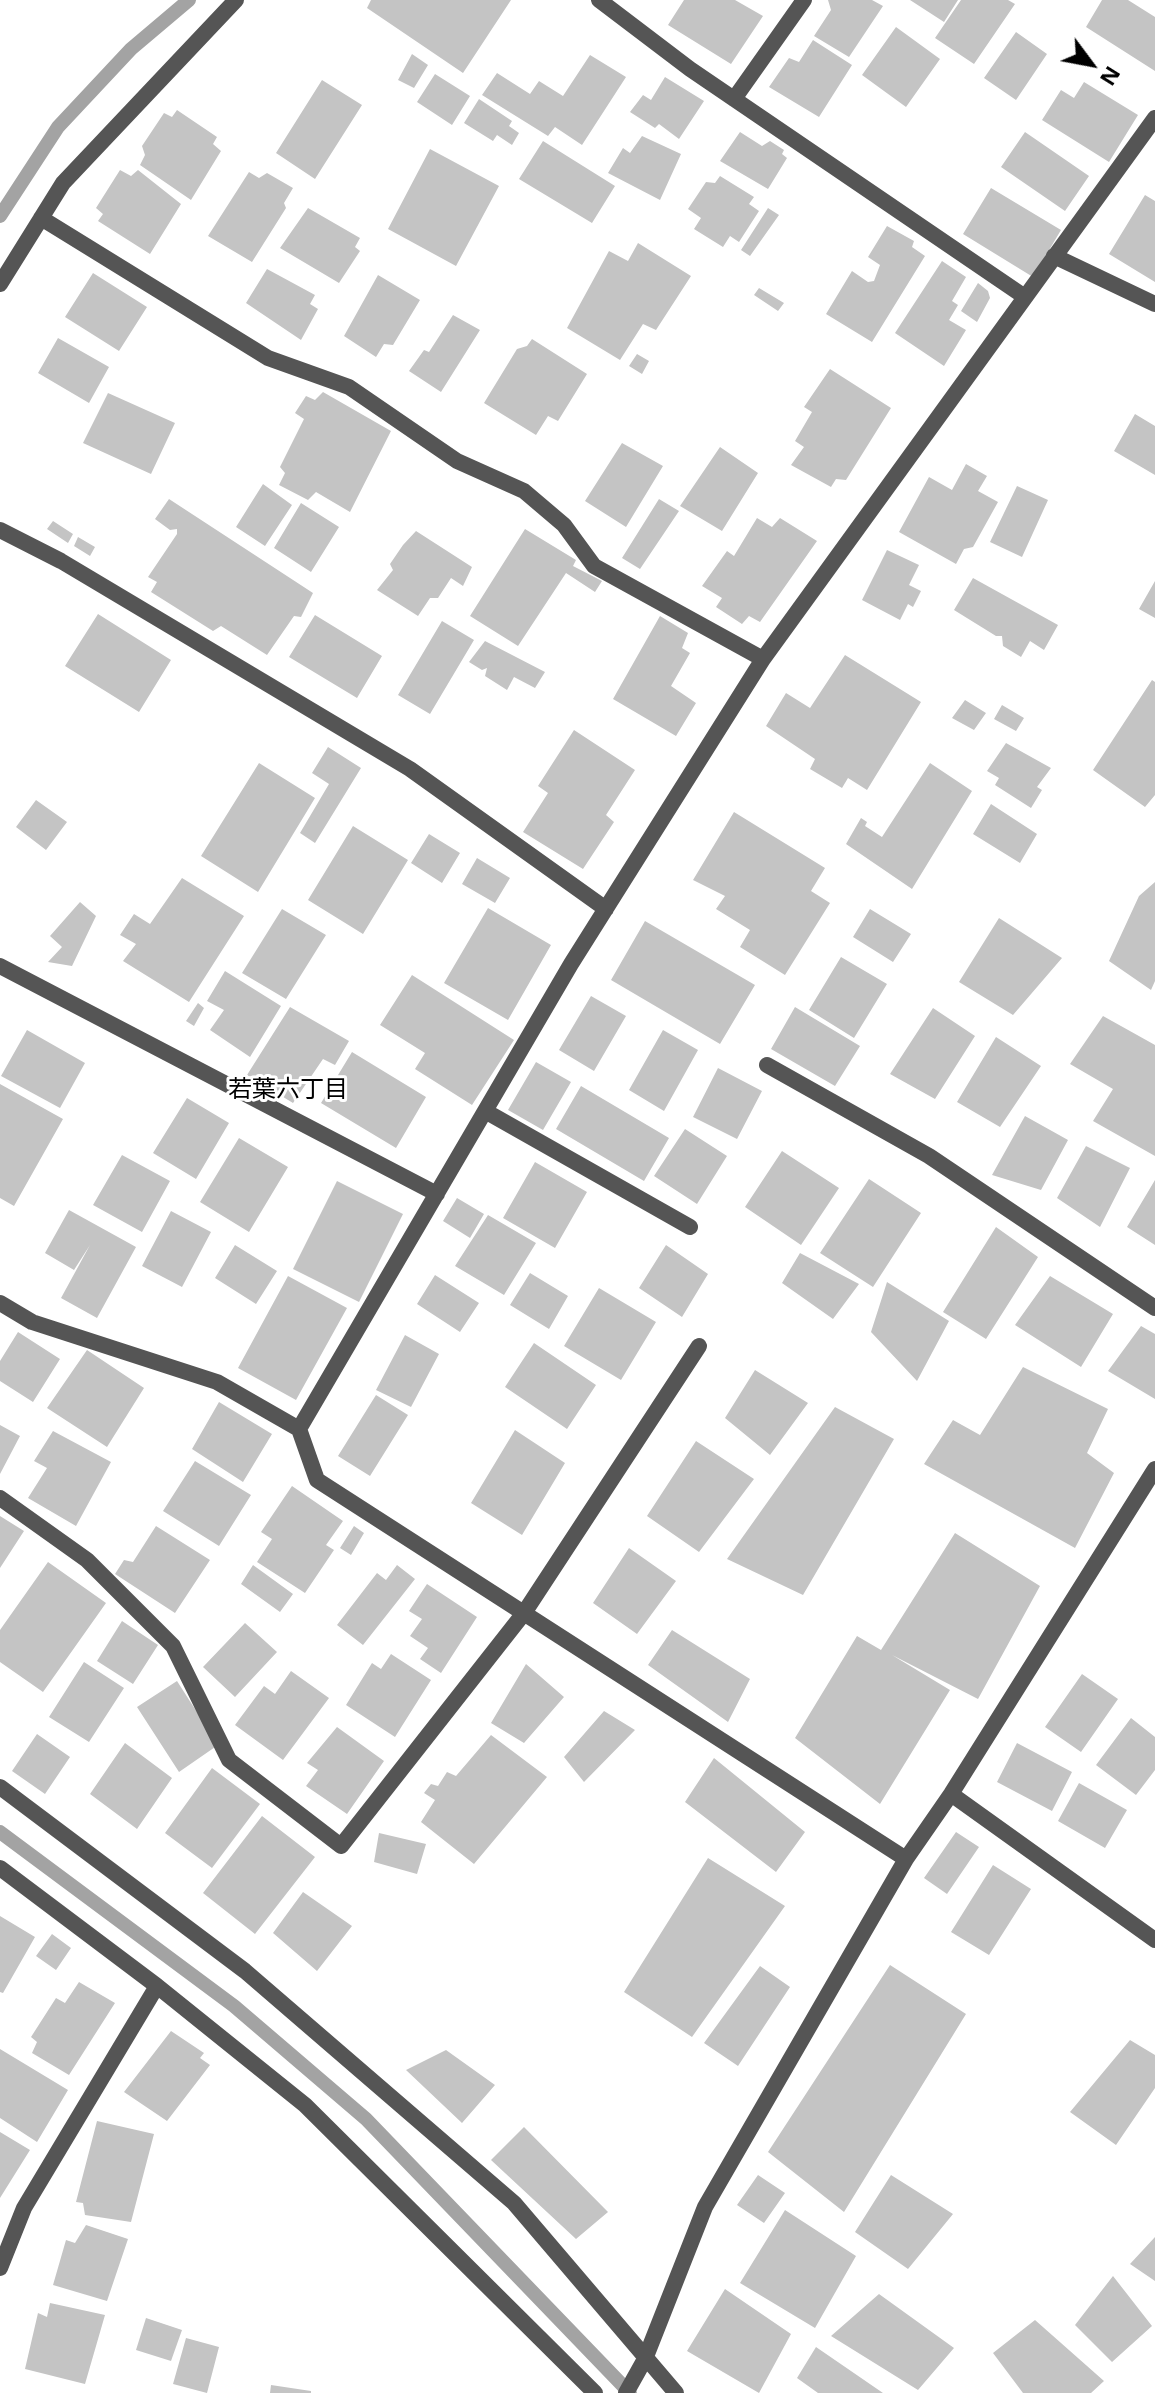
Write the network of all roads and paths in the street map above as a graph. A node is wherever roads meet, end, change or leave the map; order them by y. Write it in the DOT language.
graph roads {
  1 [pos="236,0"];
  2 [pos="599,0"];
  3 [pos="804,0"];
  4 [pos="734,99"];
  5 [pos="1155,118"];
  6 [pos="41,218"];
  7 [pos="1054,256"];
  8 [pos="0,284"];
  9 [pos="1025,297"];
  10 [pos="1155,304"];
  11 [pos="0,530"];
  12 [pos="763,659"];
  13 [pos="606,909"];
  14 [pos="0,966"];
  15 [pos="767,1065"];
  16 [pos="485,1111"];
  17 [pos="437,1194"];
  18 [pos="690,1227"];
  19 [pos="0,1303"];
  20 [pos="1155,1308"];
  21 [pos="699,1346"];
  22 [pos="299,1429"];
  23 [pos="1155,1469"];
  24 [pos="0,1498"];
  25 [pos="524,1613"];
  26 [pos="0,1787"];
  27 [pos="951,1794"];
  28 [pos="906,1859"];
  29 [pos="0,1868"];
  30 [pos="1155,1940"];
  31 [pos="157,1986"];
  32 [pos="0,2268"];
  33 [pos="645,2359"];
  34 [pos="595,2393"];
  35 [pos="626,2393"];
  36 [pos="676,2393"];
  1 -- 6 [label="street"];
  2 -- 4 [label="street"];
  3 -- 4 [label="street"];
  4 -- 9 [label="street"];
  5 -- 7 [label="street"];
  6 -- 8 [label="street"];
  6 -- 12 [label="street"];
  7 -- 9 [label="street"];
  7 -- 10 [label="street"];
  9 -- 12 [label="street"];
  11 -- 13 [label="street"];
  12 -- 13 [label="street"];
  13 -- 16 [label="street"];
  14 -- 17 [label="street"];
  15 -- 20 [label="street"];
  16 -- 17 [label="street"];
  16 -- 18 [label="street"];
  17 -- 22 [label="street"];
  19 -- 22 [label="street"];
  21 -- 25 [label="street"];
  22 -- 25 [label="street"];
  23 -- 27 [label="street"];
  24 -- 25 [label="street"];
  25 -- 28 [label="street"];
  26 -- 33 [label="street"];
  27 -- 28 [label="street"];
  27 -- 30 [label="street"];
  28 -- 33 [label="street"];
  29 -- 31 [label="street"];
  31 -- 32 [label="street"];
  31 -- 34 [label="street"];
  33 -- 35 [label="street"];
  33 -- 36 [label="street"];
}
